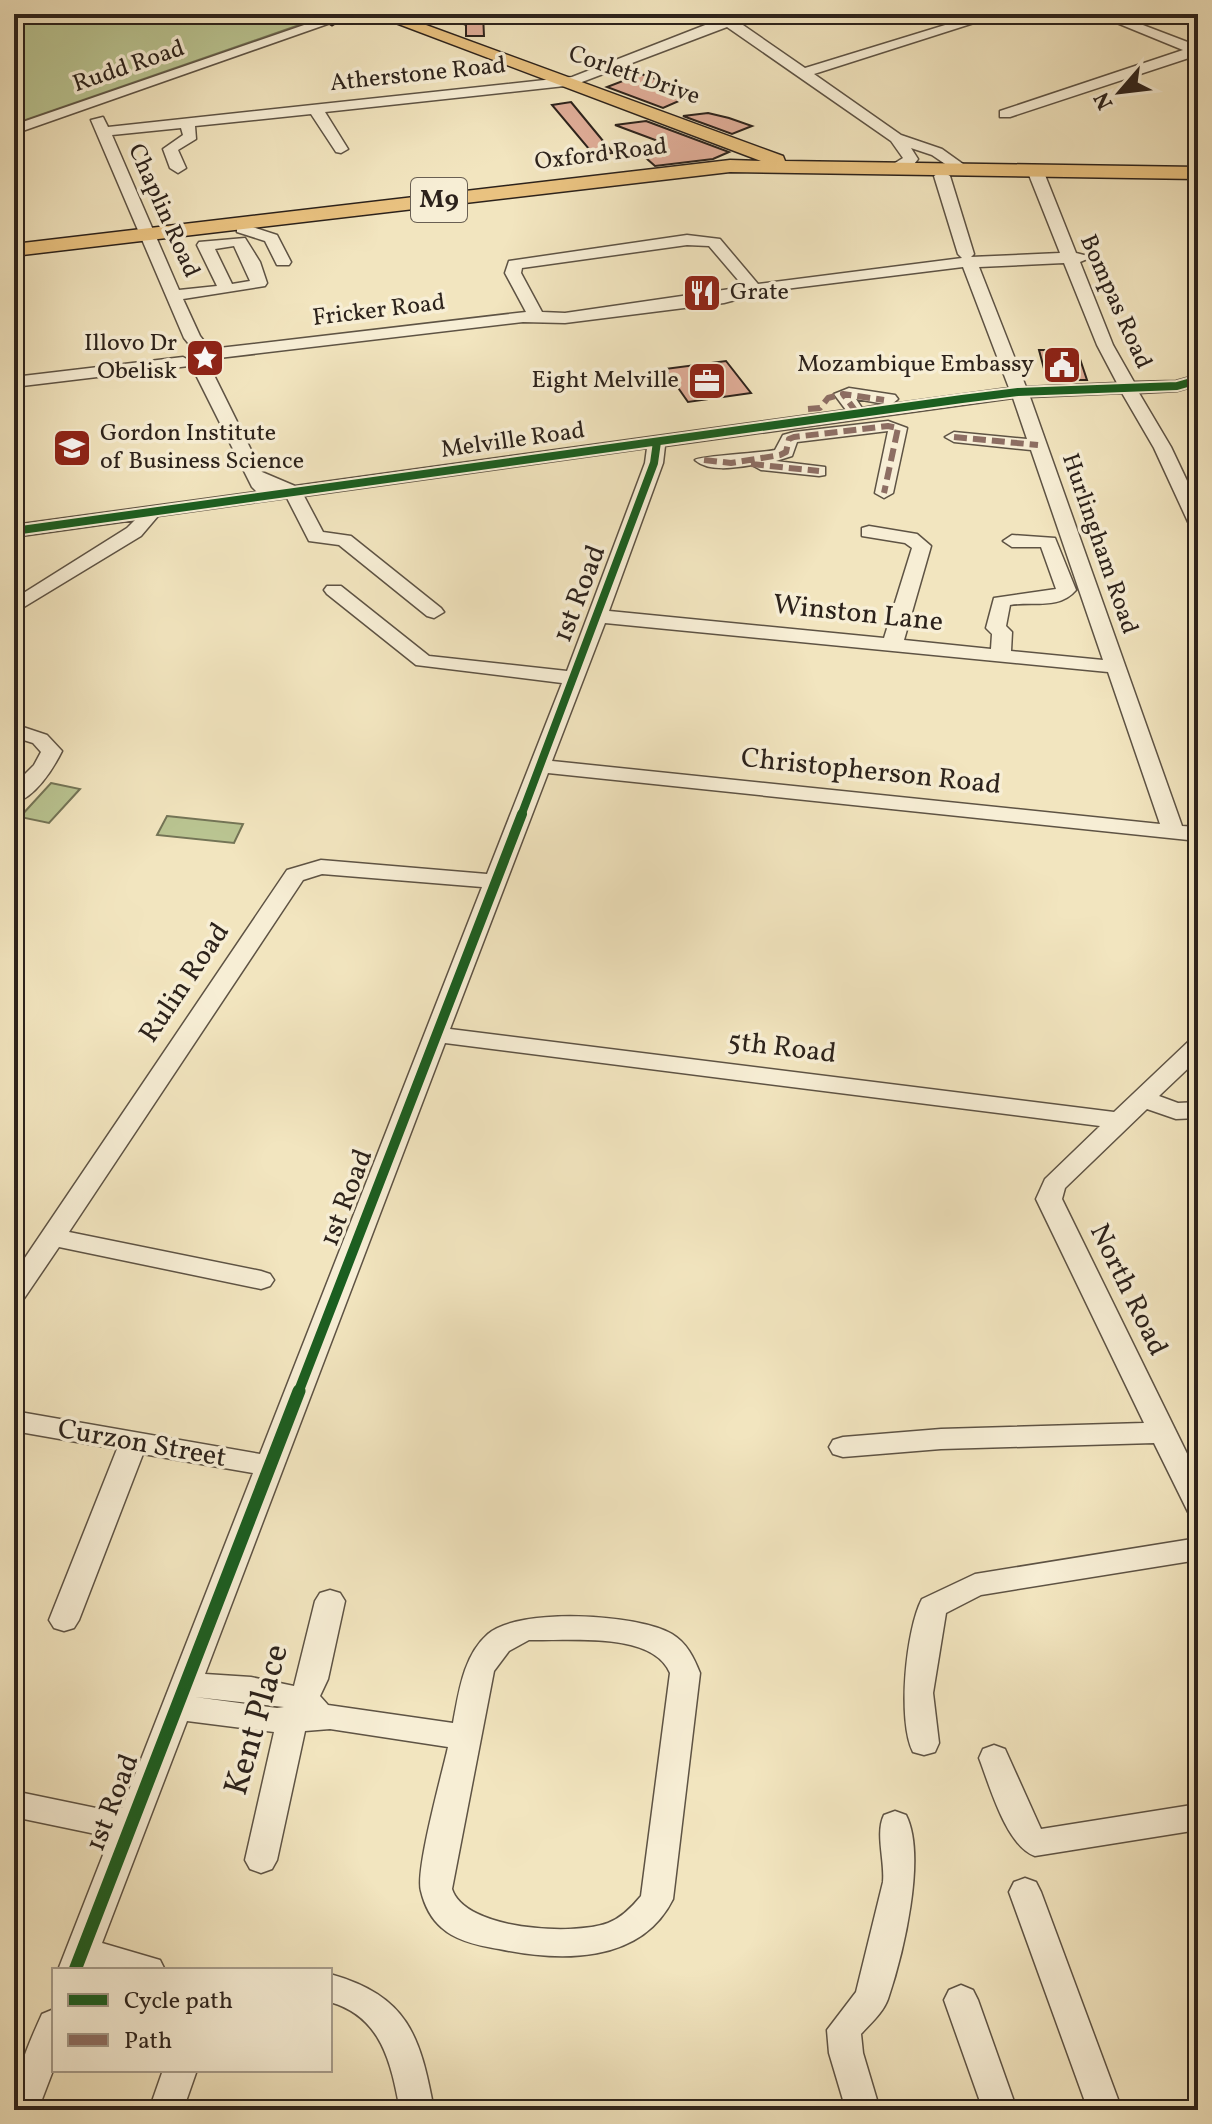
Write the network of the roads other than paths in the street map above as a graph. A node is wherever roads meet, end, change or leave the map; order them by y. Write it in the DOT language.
graph roads {
  1 [pos="380,14"];
  2 [pos="399,14"];
  3 [pos="995,14"];
  4 [pos="1102,14"];
  5 [pos="341,16"];
  6 [pos="723,18"];
  7 [pos="1198,50"];
  8 [pos="803,73"];
  9 [pos="568,81"];
  10 [pos="89,104"];
  11 [pos="315,108"];
  12 [pos="1005,114"];
  13 [pos="186,122"];
  14 [pos="14,130"];
  15 [pos="103,132"];
  16 [pos="896,138"];
  17 [pos="341,149"];
  18 [pos="931,149"];
  19 [pos="752,158"];
  20 [pos="905,160"];
  21 [pos="178,168"];
  22 [pos="812,169"];
  23 [pos="962,169"];
  24 [pos="1198,173"];
  25 [pos="1044,175"];
  26 [pos="942,176"];
  27 [pos="1177,177"];
  28 [pos="1198,181"];
  29 [pos="243,229"];
  30 [pos="148,237"];
  31 [pos="14,250"];
  32 [pos="14,256"];
  33 [pos="1076,257"];
  34 [pos="971,259"];
  35 [pos="283,262"];
  36 [pos="758,287"];
  37 [pos="226,289"];
  38 [pos="174,295"];
  39 [pos="531,316"];
  40 [pos="202,358"];
  41 [pos="1198,380"];
  42 [pos="14,382"];
  43 [pos="1134,388"];
  44 [pos="1018,392"];
  45 [pos="843,394"];
  46 [pos="912,396"];
  47 [pos="808,409"];
  48 [pos="857,413"];
  49 [pos="838,425"];
  50 [pos="954,437"];
  51 [pos="657,442"];
  52 [pos="1038,445"];
  53 [pos="704,460"];
  54 [pos="731,463"];
  55 [pos="819,471"];
  56 [pos="255,475"];
  57 [pos="293,492"];
  58 [pos="884,493"];
  59 [pos="265,496"];
  60 [pos="147,519"];
  61 [pos="1198,524"];
  62 [pos="14,531"];
  63 [pos="869,532"];
  64 [pos="1012,541"];
  65 [pos="334,590"];
  66 [pos="14,607"];
  67 [pos="434,612"];
  68 [pos="598,616"];
  69 [pos="892,646"];
  70 [pos="992,656"];
  71 [pos="1113,667"];
  72 [pos="573,678"];
  73 [pos="14,730"];
  74 [pos="539,766"];
  75 [pos="14,797"];
  76 [pos="1174,834"];
  77 [pos="1198,834"];
  78 [pos="495,881"];
  79 [pos="436,1035"];
  80 [pos="1198,1045"];
  81 [pos="1143,1099"];
  82 [pos="1198,1110"];
  83 [pos="1121,1121"];
  84 [pos="50,1237"];
  85 [pos="261,1280"];
  86 [pos="14,1294"];
  87 [pos="14,1421"];
  88 [pos="1163,1433"];
  89 [pos="134,1442"];
  90 [pos="843,1447"];
  91 [pos="269,1466"];
  92 [pos="1198,1505"];
  93 [pos="1198,1549"];
  94 [pos="330,1601"];
  95 [pos="64,1620"];
  96 [pos="180,1695"];
  97 [pos="298,1711"];
  98 [pos="464,1737"];
  99 [pos="924,1743"];
  100 [pos="994,1758"];
  101 [pos="14,1804"];
  102 [pos="1198,1817"];
  103 [pos="895,1824"];
  104 [pos="129,1828"];
  105 [pos="261,1860"];
  106 [pos="1025,1892"];
  107 [pos="79,1961"];
  108 [pos="133,1968"];
  109 [pos="332,1989"];
  110 [pos="961,2000"];
  111 [pos="52,2029"];
  112 [pos="179,2072"];
  113 [pos="21,2110"];
  114 [pos="166,2110"];
  115 [pos="417,2110"];
  116 [pos="863,2110"];
  117 [pos="1000,2110"];
  118 [pos="1105,2110"];
  1 -- 9 [label="main road, Corlett Drive"];
  2 -- 9 [label="main road, Corlett Drive"];
  3 -- 8 [label="street"];
  4 -- 7 [label="street"];
  5 -- 10 [label="street, Rudd Road"];
  6 -- 8 [label="street"];
  6 -- 9 [label="street, Atherstone Road"];
  7 -- 12 [label="street"];
  8 -- 16 [label="street"];
  9 -- 11 [label="street, Atherstone Road"];
  9 -- 19 [label="main road, Corlett Drive"];
  9 -- 22 [label="main road, Corlett Drive"];
  10 -- 14 [label="street, Rudd Road"];
  10 -- 15 [label="street, Chaplin Road"];
  11 -- 13 [label="street, Atherstone Road"];
  11 -- 17 [label="street"];
  13 -- 15 [label="street, Atherstone Road"];
  13 -- 21 [label="street"];
  15 -- 30 [label="street, Chaplin Road"];
  16 -- 18 [label="street"];
  16 -- 20 [label="street"];
  18 -- 20 [label="street"];
  18 -- 23 [label="street"];
  19 -- 22 [label="main road, Oxford Road / M9"];
  19 -- 30 [label="main road, Oxford Road / M9"];
  20 -- 22 [label="main road, Oxford Road / M9"];
  20 -- 23 [label="main road, Oxford Road / M9"];
  22 -- 26 [label="main road, Oxford Road / M9"];
  22 -- 29 [label="main road, Oxford Road / M9"];
  23 -- 25 [label="main road, Oxford Road / M9"];
  24 -- 27 [label="main road, Oxford Road / M9"];
  25 -- 26 [label="main road, Oxford Road / M9"];
  25 -- 27 [label="main road, Oxford Road / M9"];
  25 -- 33 [label="street, Bompas Road"];
  26 -- 34 [label="street, Hurlingham Road"];
  27 -- 28 [label="main road, Oxford Road / M9"];
  29 -- 30 [label="main road, Oxford Road / M9"];
  29 -- 35 [label="street"];
  30 -- 31 [label="main road, Oxford Road / M9"];
  30 -- 32 [label="main road, Oxford Road / M9"];
  30 -- 38 [label="street, Chaplin Road"];
  33 -- 34 [label="street, Fricker Road"];
  33 -- 43 [label="street, Bompas Road"];
  34 -- 36 [label="street, Fricker Road"];
  34 -- 44 [label="street, Hurlingham Road"];
  36 -- 39 [label="street, Fricker Road"];
  36 -- 39 [label="street"];
  37 -- 38 [label="street"];
  38 -- 40 [label="street, Chaplin Road"];
  39 -- 40 [label="street, Fricker Road"];
  40 -- 42 [label="street, Fricker Road"];
  40 -- 56 [label="street, Chaplin Road"];
  41 -- 43 [label="street, Melville Road"];
  43 -- 44 [label="street, Melville Road"];
  43 -- 61 [label="street, Bompas Road"];
  44 -- 48 [label="street, Melville Road"];
  44 -- 52 [label="street, Hurlingham Road"];
  45 -- 46 [label="street"];
  45 -- 47 [label="street"];
  45 -- 48 [label="street"];
  48 -- 49 [label="street, Melville Road"];
  49 -- 51 [label="street, Melville Road"];
  49 -- 54 [label="street"];
  49 -- 58 [label="street"];
  50 -- 52 [label="street"];
  51 -- 57 [label="street, Melville Road"];
  51 -- 68 [label="street, 1st Road"];
  52 -- 71 [label="street, Hurlingham Road"];
  53 -- 54 [label="street"];
  54 -- 55 [label="street"];
  56 -- 57 [label="street"];
  56 -- 59 [label="street, Chaplin Road"];
  57 -- 59 [label="street, Melville Road"];
  57 -- 67 [label="street"];
  59 -- 60 [label="street, Melville Road"];
  60 -- 62 [label="street"];
  60 -- 66 [label="street"];
  63 -- 69 [label="street"];
  64 -- 70 [label="street"];
  65 -- 72 [label="street"];
  68 -- 69 [label="street, Winston Lane"];
  68 -- 72 [label="street, 1st Road"];
  69 -- 70 [label="street, Winston Lane"];
  70 -- 71 [label="street, Winston Lane"];
  71 -- 76 [label="street, Hurlingham Road"];
  72 -- 74 [label="street, 1st Road"];
  73 -- 75 [label="street"];
  74 -- 76 [label="street, Christopherson Road"];
  74 -- 78 [label="street, 1st Road"];
  76 -- 77 [label="street, Christopherson Road"];
  78 -- 79 [label="street, 1st Road"];
  78 -- 84 [label="street, Rulin Road"];
  79 -- 83 [label="street, 5th Road"];
  79 -- 91 [label="street, 1st Road"];
  80 -- 81 [label="street"];
  81 -- 82 [label="street"];
  81 -- 83 [label="street"];
  83 -- 88 [label="street, North Road"];
  84 -- 85 [label="street"];
  84 -- 86 [label="street, Rulin Road"];
  87 -- 89 [label="street, Curzon Street"];
  88 -- 90 [label="street"];
  88 -- 92 [label="street, North Road"];
  89 -- 91 [label="street, Curzon Street"];
  89 -- 95 [label="street"];
  91 -- 96 [label="street, 1st Road"];
  93 -- 99 [label="street"];
  94 -- 97 [label="street, Kent Place"];
  96 -- 97 [label="street"];
  96 -- 104 [label="street, 1st Road"];
  97 -- 98 [label="street"];
  97 -- 105 [label="street, Kent Place"];
  98 -- 98 [label="street"];
  100 -- 102 [label="street"];
  101 -- 104 [label="street"];
  103 -- 116 [label="street"];
  104 -- 107 [label="street, 1st Road"];
  106 -- 118 [label="street"];
  107 -- 108 [label="street"];
  109 -- 115 [label="street"];
  110 -- 117 [label="street"];
  111 -- 113 [label="street"];
  112 -- 114 [label="street"];
}
